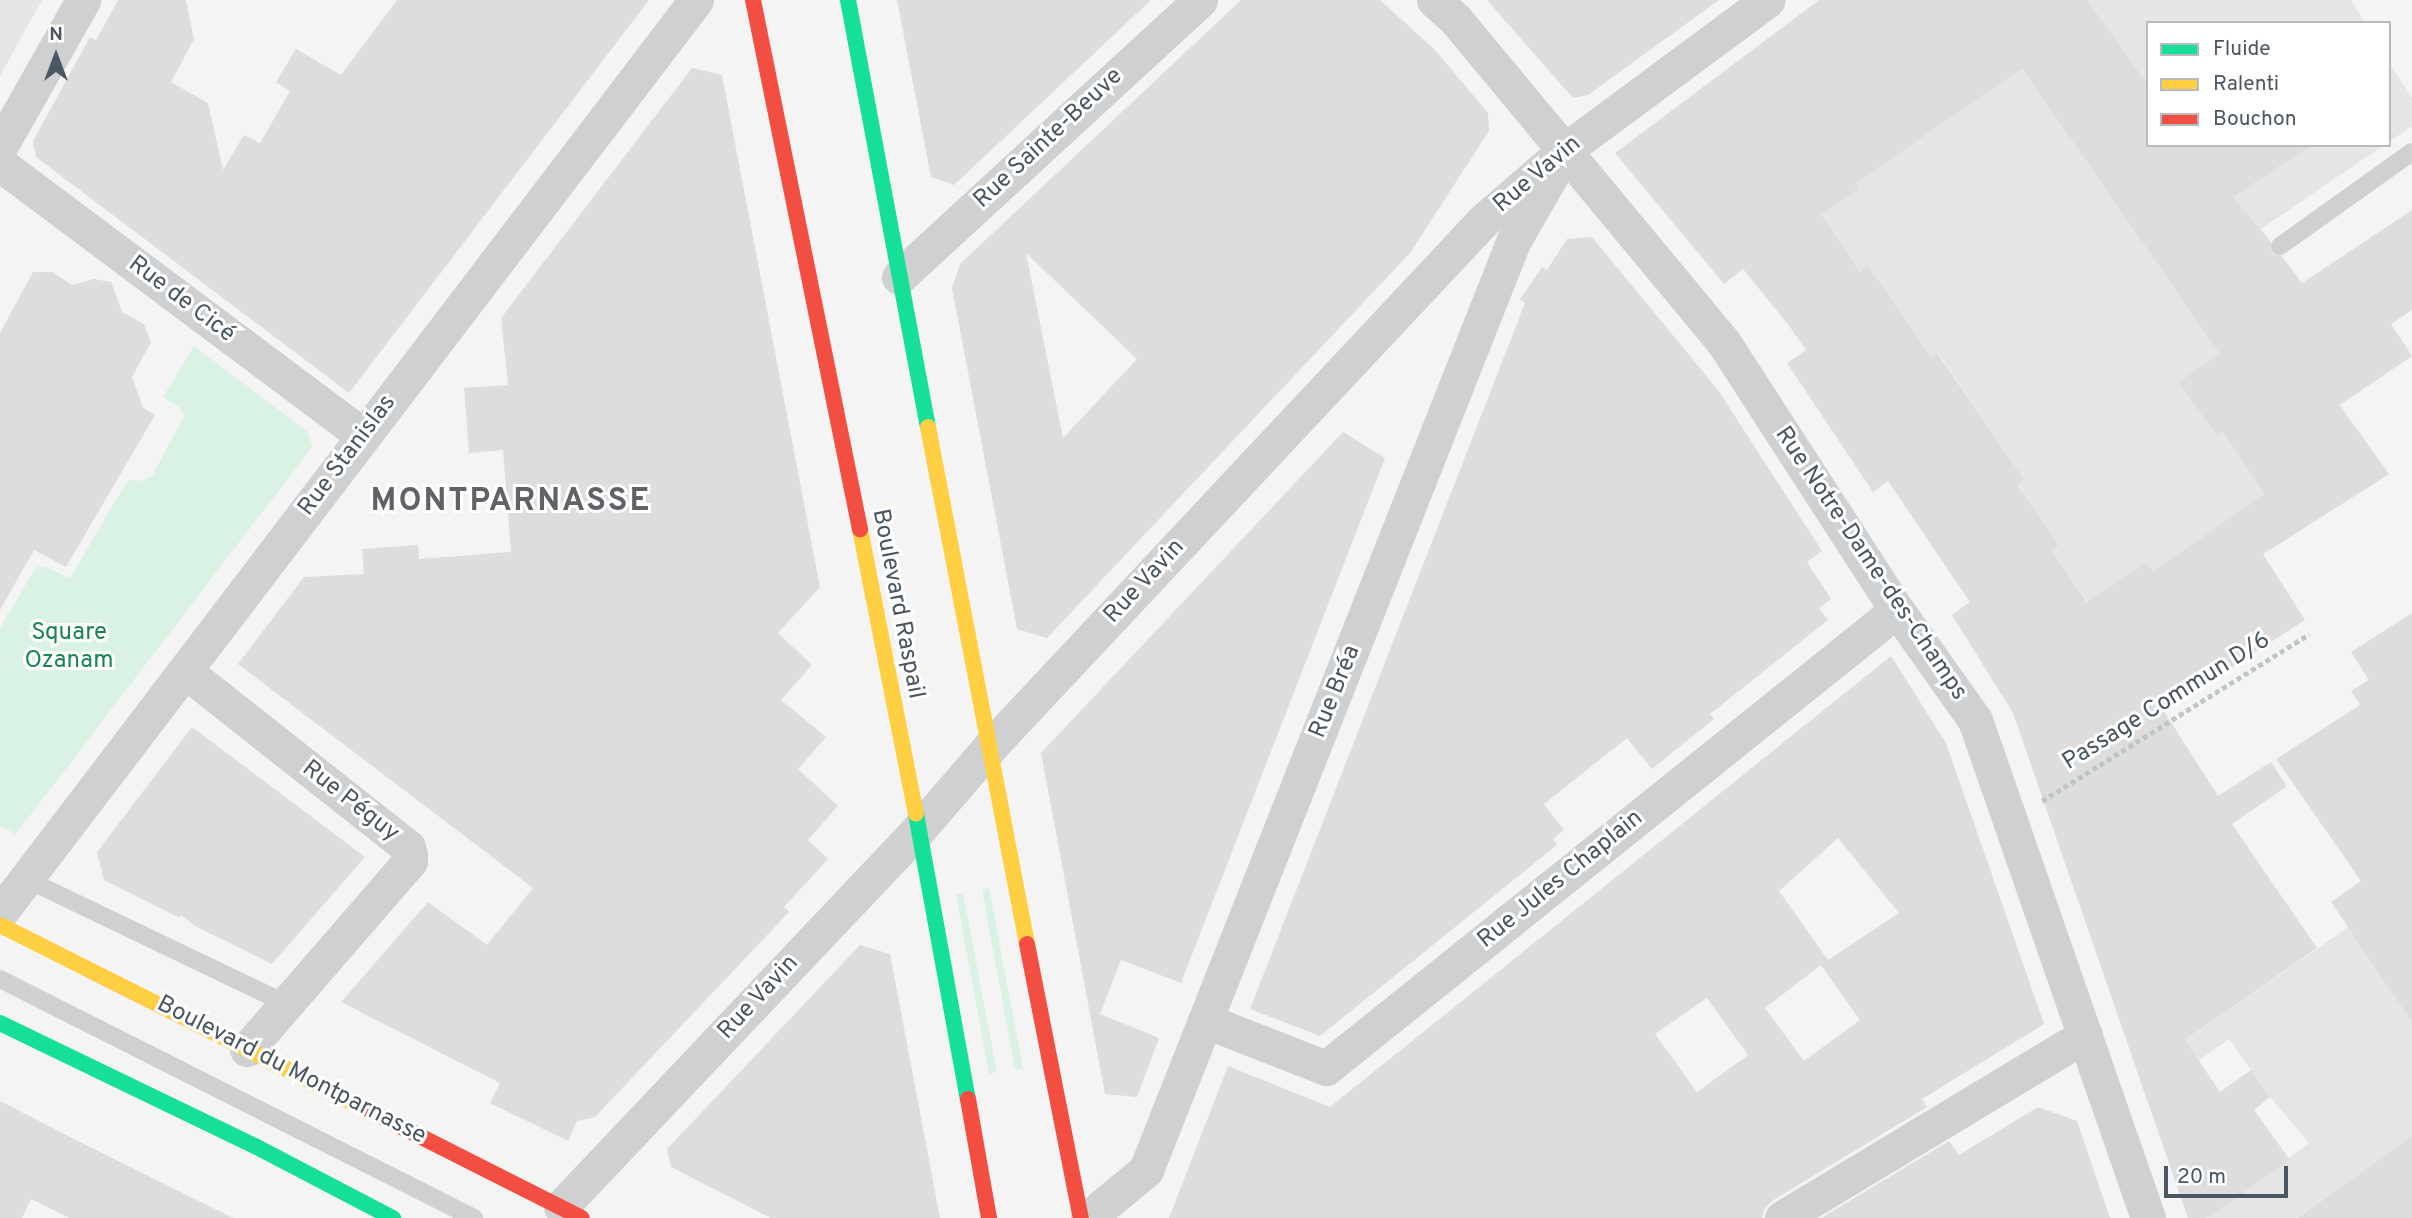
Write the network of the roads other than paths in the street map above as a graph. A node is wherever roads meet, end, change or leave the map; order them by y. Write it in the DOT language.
graph roads {
  1 [pos="83,0"];
  2 [pos="696,0"];
  3 [pos="753,0"];
  4 [pos="848,0"];
  5 [pos="1200,0"];
  6 [pos="1434,0"];
  7 [pos="1768,0"];
  8 [pos="0,147"];
  9 [pos="1565,150"];
  10 [pos="2412,152"];
  11 [pos="0,164"];
  12 [pos="2280,246"];
  13 [pos="899,277"];
  14 [pos="363,436"];
  15 [pos="1897,610"];
  16 [pos="185,671"];
  17 [pos="989,748"];
  18 [pos="919,829"];
  19 [pos="26,880"];
  20 [pos="0,913"];
  21 [pos="0,925"];
  22 [pos="0,979"];
  23 [pos="288,1004"];
  24 [pos="1206,1021"];
  25 [pos="0,1023"];
  26 [pos="2085,1035"];
  27 [pos="247,1049"];
  28 [pos="571,1213"];
  29 [pos="393,1218"];
  30 [pos="474,1218"];
  31 [pos="989,1218"];
  32 [pos="1081,1218"];
  33 [pos="1088,1218"];
  34 [pos="1782,1218"];
  35 [pos="2148,1218"];
  1 -- 8 [label="street"];
  2 -- 14 [label="street, Rue Stanislas"];
  3 -- 18 [label="main road, Boulevard Raspail"];
  4 -- 13 [label="main road"];
  5 -- 13 [label="street, Rue Sainte-Beuve"];
  6 -- 9 [label="street, Rue Notre-Dame-des-Champs"];
  7 -- 9 [label="street, Rue Vavin"];
  9 -- 15 [label="street, Rue Notre-Dame-des-Champs"];
  9 -- 17 [label="street, Rue Vavin"];
  9 -- 24 [label="street, Rue Bréa"];
  10 -- 12 [label="lane"];
  11 -- 14 [label="street, Rue de Cicé"];
  13 -- 17 [label="main road"];
  14 -- 16 [label="street, Rue Stanislas"];
  15 -- 24 [label="street, Rue Jules Chaplain"];
  15 -- 26 [label="street, Rue Notre-Dame-des-Champs"];
  16 -- 19 [label="street, Rue Stanislas"];
  16 -- 23 [label="street, Rue Péguy"];
  17 -- 18 [label="street, Rue Vavin"];
  17 -- 32 [label="main road"];
  18 -- 28 [label="street, Rue Vavin"];
  18 -- 31 [label="main road, Boulevard Raspail"];
  19 -- 20 [label="street, Rue Stanislas"];
  19 -- 23 [label="lane"];
  21 -- 27 [label="main road, Boulevard du Montparnasse"];
  22 -- 30 [label="lane, Boulevard du Montparnasse"];
  23 -- 27 [label="street, Rue Péguy"];
  24 -- 33 [label="street, Rue Bréa"];
  25 -- 29 [label="main road"];
  26 -- 34 [label="street"];
  26 -- 35 [label="street, Rue Notre-Dame-des-Champs"];
  27 -- 28 [label="main road, Boulevard du Montparnasse"];
}
